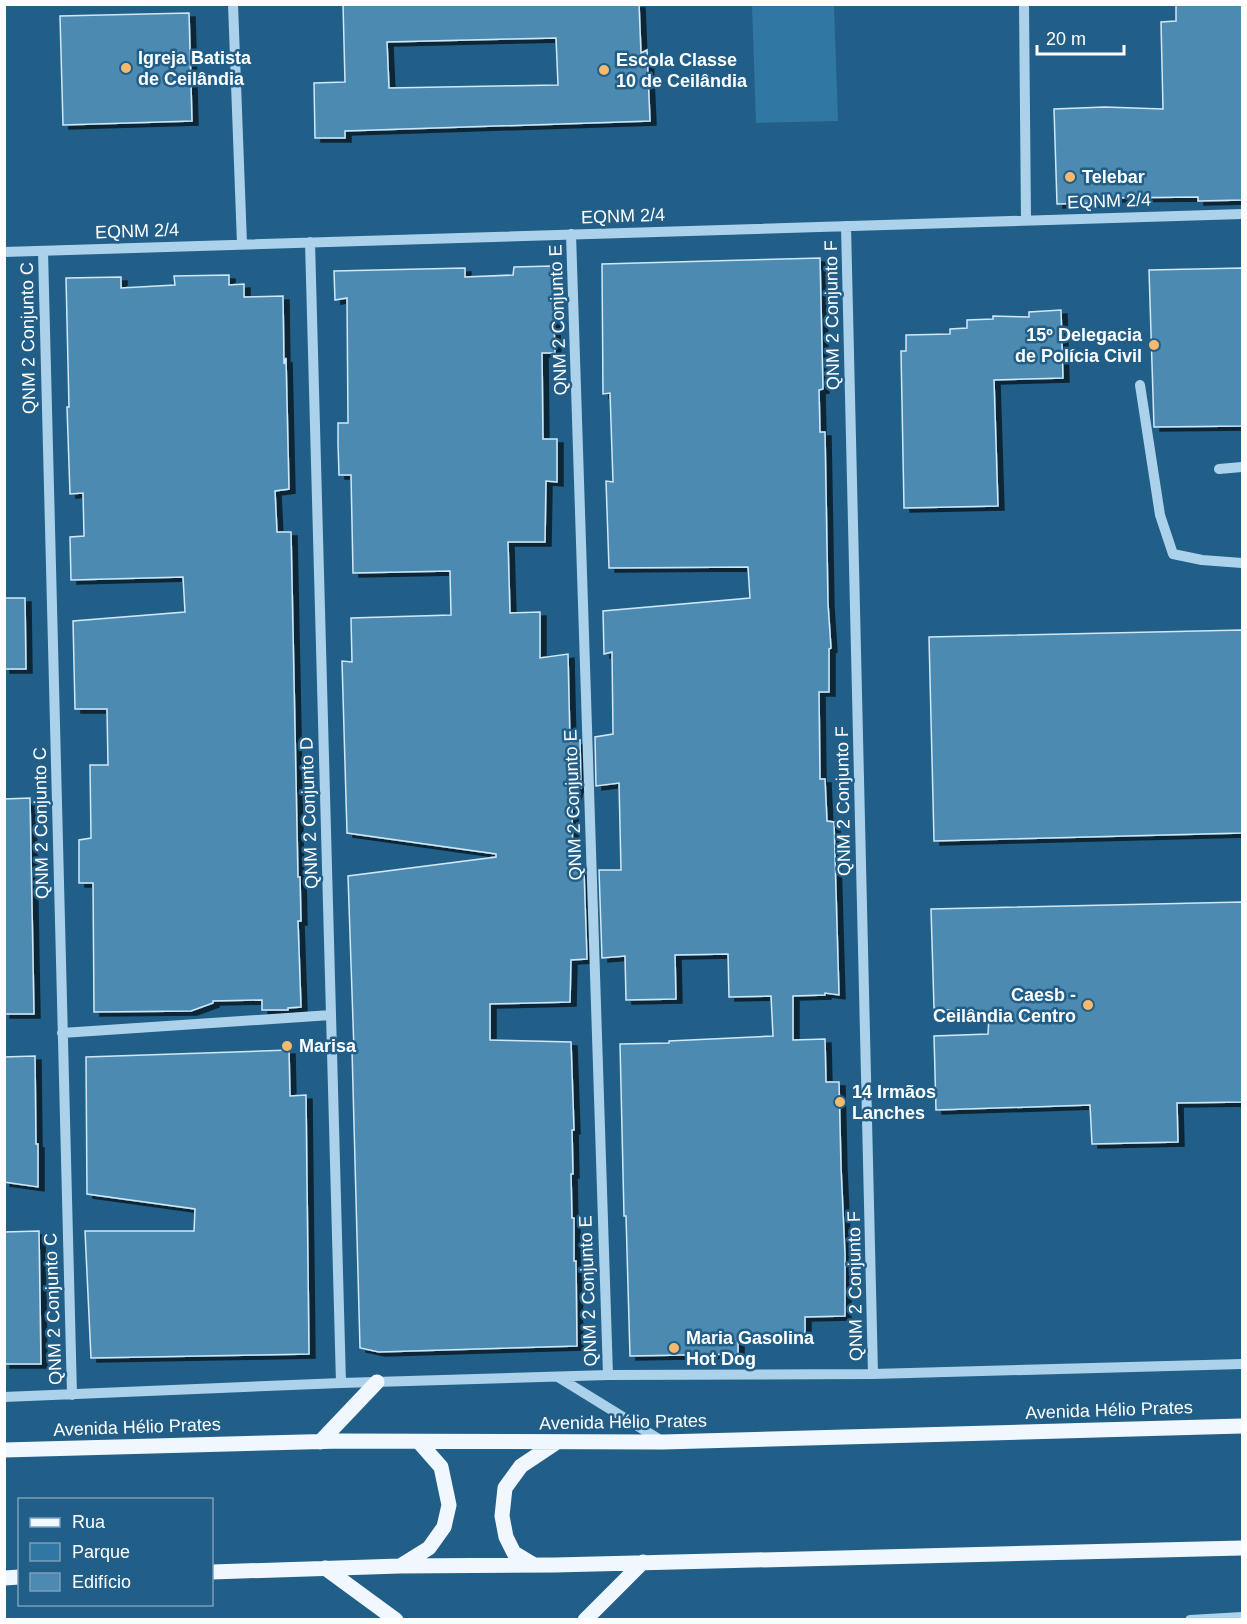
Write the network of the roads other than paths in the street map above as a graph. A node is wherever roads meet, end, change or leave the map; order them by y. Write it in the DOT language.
graph roads {
  1 [pos="233,4"];
  2 [pos="1024,4"];
  3 [pos="1242,214"];
  4 [pos="1026,220"];
  5 [pos="846,226"];
  6 [pos="571,234"];
  7 [pos="310,242"];
  8 [pos="242,244"];
  9 [pos="43,251"];
  10 [pos="4,252"];
  11 [pos="1140,385"];
  12 [pos="1242,467"];
  13 [pos="1220,469"];
  14 [pos="1242,563"];
  15 [pos="331,1015"];
  16 [pos="62,1033"];
  17 [pos="1242,1364"];
  18 [pos="873,1374"];
  19 [pos="608,1375"];
  20 [pos="557,1377"];
  21 [pos="377,1382"];
  22 [pos="341,1383"];
  23 [pos="72,1395"];
  24 [pos="4,1397"];
  25 [pos="1242,1426"];
  26 [pos="320,1442"];
  27 [pos="419,1442"];
  28 [pos="557,1442"];
  29 [pos="663,1442"];
  30 [pos="4,1450"];
  31 [pos="1242,1548"];
  32 [pos="643,1562"];
  33 [pos="534,1565"];
  34 [pos="400,1566"];
  35 [pos="325,1568"];
  36 [pos="213,1572"];
  37 [pos="1242,1617"];
  38 [pos="396,1620"];
  39 [pos="585,1620"];
  40 [pos="1190,1620"];
  1 -- 8 [label="street"];
  2 -- 4 [label="street"];
  3 -- 4 [label="street, EQNM 2/4"];
  4 -- 5 [label="street, EQNM 2/4"];
  5 -- 6 [label="street, EQNM 2/4"];
  5 -- 18 [label="street, QNM 2 Conjunto F"];
  6 -- 7 [label="street, EQNM 2/4"];
  6 -- 19 [label="street, QNM 2 Conjunto E"];
  7 -- 8 [label="street, EQNM 2/4"];
  7 -- 15 [label="street, QNM 2 Conjunto D"];
  8 -- 9 [label="street, EQNM 2/4"];
  9 -- 10 [label="street, EQNM 2/4"];
  9 -- 16 [label="street, QNM 2 Conjunto C"];
  11 -- 14 [label="street"];
  12 -- 13 [label="street"];
  15 -- 16 [label="street"];
  15 -- 22 [label="street, QNM 2 Conjunto D"];
  16 -- 23 [label="street, QNM 2 Conjunto C"];
  17 -- 18 [label="street"];
  18 -- 19 [label="street"];
  19 -- 20 [label="street"];
  20 -- 21 [label="street"];
  20 -- 29 [label="street"];
  21 -- 22 [label="street"];
  21 -- 26 [label="main road"];
  22 -- 23 [label="street"];
  23 -- 24 [label="street"];
  25 -- 29 [label="main road, Avenida Hélio Prates"];
  26 -- 27 [label="main road, Avenida Hélio Prates"];
  26 -- 30 [label="main road, Avenida Hélio Prates"];
  27 -- 28 [label="main road, Avenida Hélio Prates"];
  27 -- 34 [label="main road"];
  28 -- 29 [label="main road, Avenida Hélio Prates"];
  28 -- 33 [label="main road"];
  31 -- 32 [label="main road"];
  32 -- 33 [label="main road"];
  32 -- 39 [label="main road"];
  33 -- 34 [label="main road"];
  34 -- 35 [label="main road"];
  35 -- 36 [label="main road"];
  35 -- 38 [label="main road"];
  37 -- 40 [label="street"];
}
